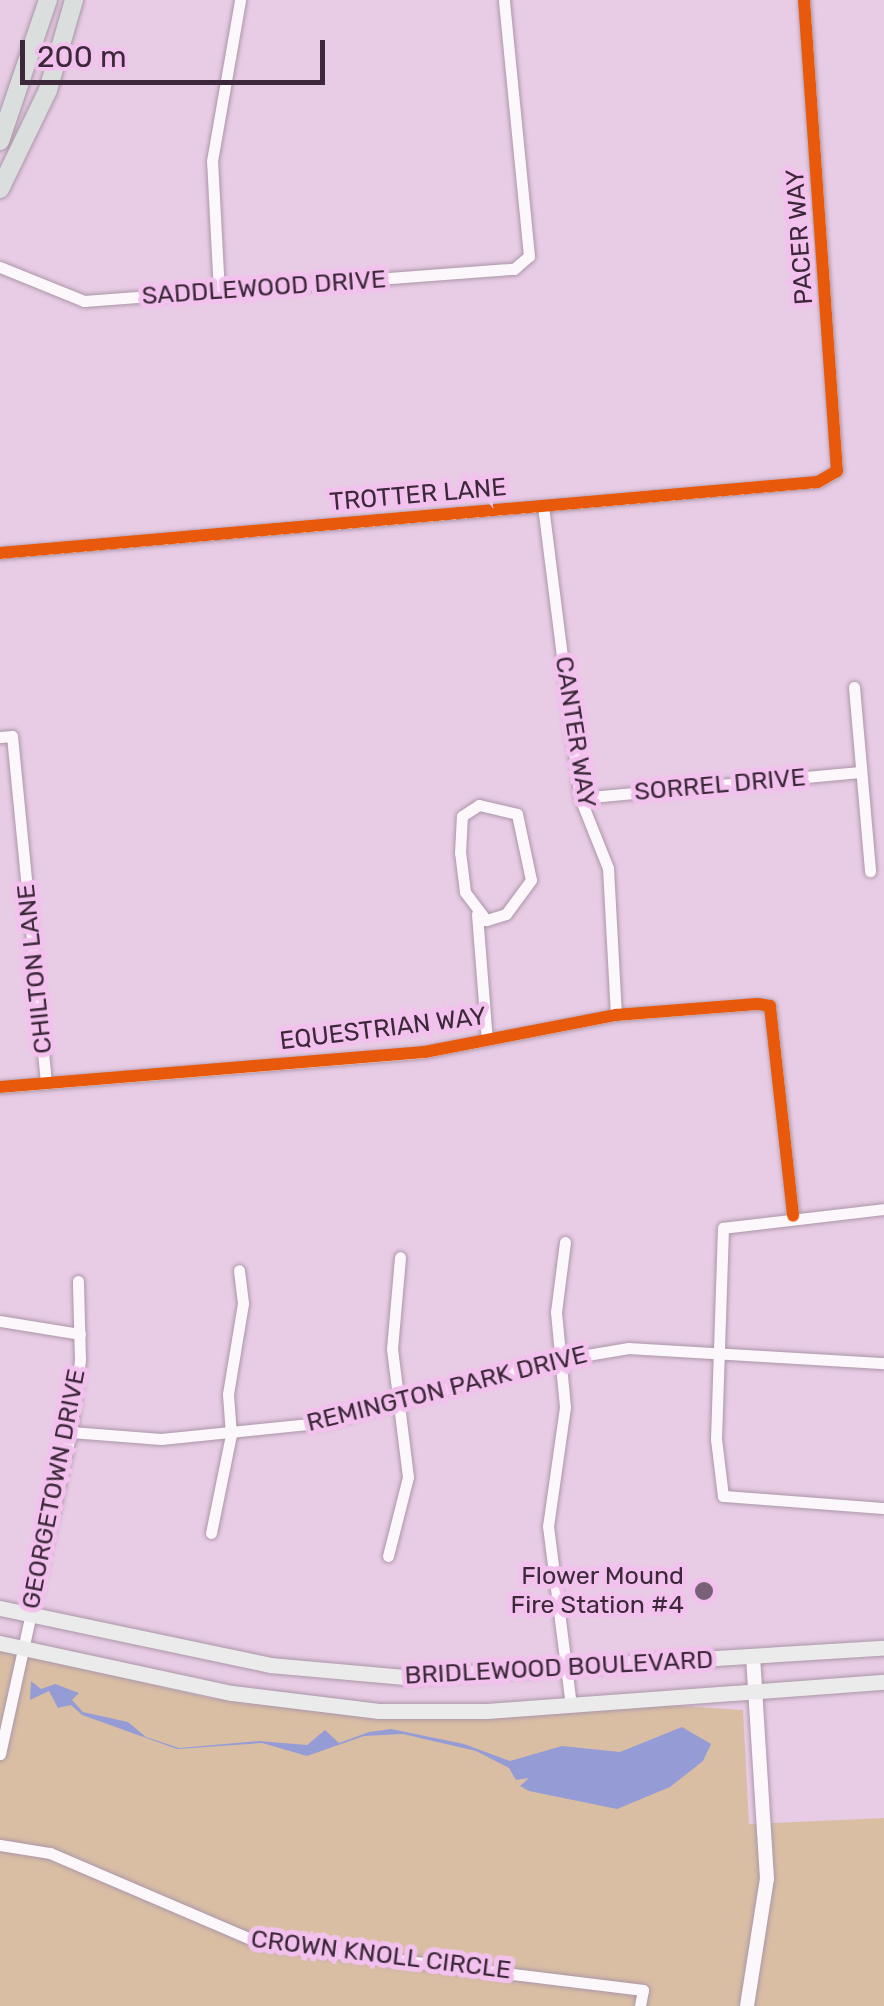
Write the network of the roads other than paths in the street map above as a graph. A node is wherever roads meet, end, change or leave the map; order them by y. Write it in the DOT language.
graph roads {
  1 [pos="48,0"];
  2 [pos="74,0"];
  3 [pos="240,0"];
  4 [pos="504,0"];
  5 [pos="804,0"];
  6 [pos="0,141"];
  7 [pos="0,189"];
  8 [pos="0,267"];
  9 [pos="219,293"];
  10 [pos="836,472"];
  11 [pos="543,506"];
  12 [pos="0,553"];
  13 [pos="854,687"];
  14 [pos="6,737"];
  15 [pos="860,772"];
  16 [pos="580,798"];
  17 [pos="870,871"];
  18 [pos="478,914"];
  19 [pos="616,1015"];
  20 [pos="487,1040"];
  21 [pos="46,1083"];
  22 [pos="0,1087"];
  23 [pos="884,1209"];
  24 [pos="794,1216"];
  25 [pos="565,1242"];
  26 [pos="400,1257"];
  27 [pos="239,1270"];
  28 [pos="78,1281"];
  29 [pos="0,1321"];
  30 [pos="80,1334"];
  31 [pos="722,1351"];
  32 [pos="561,1358"];
  33 [pos="884,1363"];
  34 [pos="402,1405"];
  35 [pos="70,1432"];
  36 [pos="231,1435"];
  37 [pos="884,1508"];
  38 [pos="211,1533"];
  39 [pos="388,1556"];
  40 [pos="0,1608"];
  41 [pos="29,1614"];
  42 [pos="0,1644"];
  43 [pos="21,1648"];
  44 [pos="884,1648"];
  45 [pos="752,1658"];
  46 [pos="664,1664"];
  47 [pos="569,1672"];
  48 [pos="884,1682"];
  49 [pos="755,1693"];
  50 [pos="668,1699"];
  51 [pos="571,1706"];
  52 [pos="0,1754"];
  53 [pos="0,1844"];
  54 [pos="640,2006"];
  55 [pos="748,2006"];
  1 -- 6 [label="main road"];
  2 -- 7 [label="main road"];
  3 -- 9 [label="street"];
  4 -- 9 [label="street, SADDLEWOOD DRIVE"];
  5 -- 10 [label="street, PACER WAY"];
  8 -- 9 [label="street, SADDLEWOOD DRIVE"];
  10 -- 11 [label="street, TROTTER LANE"];
  11 -- 12 [label="street, TROTTER LANE"];
  11 -- 16 [label="street, CANTER WAY"];
  13 -- 15 [label="street"];
  14 -- 21 [label="street, CHILTON LANE"];
  15 -- 16 [label="street, SORREL DRIVE"];
  15 -- 17 [label="street"];
  16 -- 19 [label="street, CANTER WAY"];
  18 -- 18 [label="street"];
  18 -- 20 [label="street"];
  19 -- 20 [label="street, EQUESTRIAN WAY"];
  19 -- 24 [label="street, EQUESTRIAN WAY"];
  20 -- 21 [label="street, EQUESTRIAN WAY"];
  21 -- 22 [label="street, EQUESTRIAN WAY"];
  23 -- 24 [label="street"];
  24 -- 31 [label="street"];
  25 -- 32 [label="street"];
  26 -- 34 [label="street"];
  27 -- 36 [label="street"];
  28 -- 30 [label="street, GEORGETOWN DRIVE"];
  29 -- 30 [label="street"];
  30 -- 35 [label="street, GEORGETOWN DRIVE"];
  31 -- 32 [label="street, REMINGTON PARK DRIVE"];
  31 -- 33 [label="street, REMINGTON PARK DRIVE"];
  31 -- 37 [label="street"];
  32 -- 34 [label="street, REMINGTON PARK DRIVE"];
  32 -- 47 [label="street"];
  34 -- 36 [label="street, REMINGTON PARK DRIVE"];
  34 -- 39 [label="street"];
  35 -- 36 [label="street, REMINGTON PARK DRIVE"];
  35 -- 41 [label="street, GEORGETOWN DRIVE"];
  36 -- 38 [label="street"];
  40 -- 41 [label="main road, BRIDLEWOOD BOULEVARD"];
  41 -- 43 [label="street, GEORGETOWN DRIVE"];
  41 -- 47 [label="main road, BRIDLEWOOD BOULEVARD"];
  42 -- 43 [label="main road, BRIDLEWOOD BOULEVARD"];
  43 -- 51 [label="main road, BRIDLEWOOD BOULEVARD"];
  43 -- 52 [label="street, GEORGETOWN DRIVE"];
  44 -- 45 [label="main road, BRIDLEWOOD BOULEVARD"];
  45 -- 46 [label="main road, BRIDLEWOOD BOULEVARD"];
  45 -- 49 [label="street"];
  46 -- 47 [label="main road, BRIDLEWOOD BOULEVARD"];
  46 -- 50 [label="main road"];
  47 -- 51 [label="street"];
  48 -- 49 [label="main road, BRIDLEWOOD BOULEVARD"];
  49 -- 50 [label="main road, BRIDLEWOOD BOULEVARD"];
  49 -- 55 [label="street"];
  50 -- 51 [label="main road, BRIDLEWOOD BOULEVARD"];
  53 -- 54 [label="street, CROWN KNOLL CIRCLE"];
}
